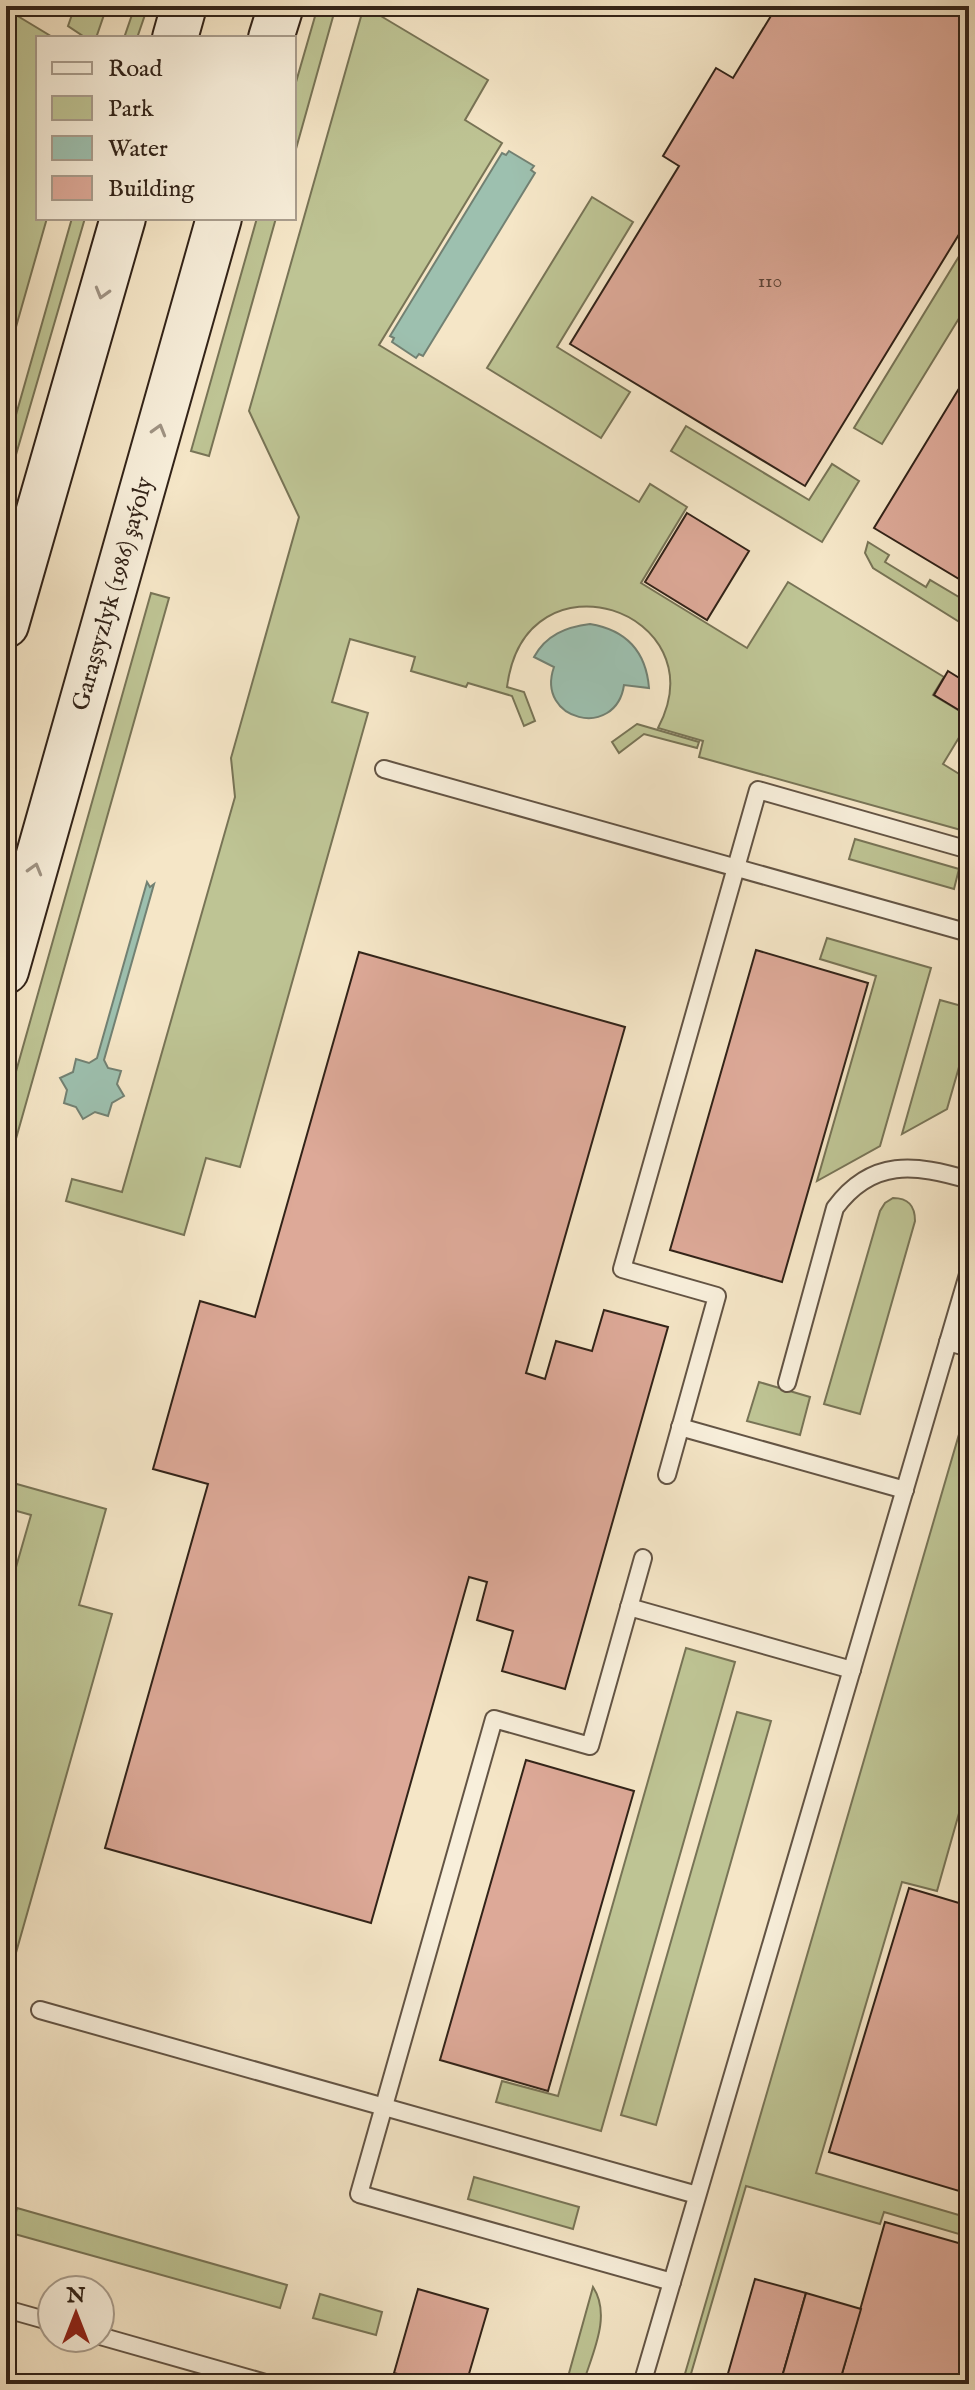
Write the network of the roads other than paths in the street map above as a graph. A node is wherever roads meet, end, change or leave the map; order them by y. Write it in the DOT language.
graph roads {
  1 [pos="184,6"];
  2 [pos="281,6"];
  3 [pos="176,36"];
  4 [pos="272,36"];
  5 [pos="122,220"];
  6 [pos="218,220"];
  7 [pos="6,625"];
  8 [pos="384,769"];
  9 [pos="969,850"];
  10 [pos="736,867"];
  11 [pos="969,933"];
  12 [pos="6,971"];
  13 [pos="969,1180"];
  14 [pos="969,1271"];
  15 [pos="948,1342"];
  16 [pos="969,1348"];
  17 [pos="787,1383"];
  18 [pos="680,1427"];
  19 [pos="667,1475"];
  20 [pos="905,1490"];
  21 [pos="643,1558"];
  22 [pos="629,1607"];
  23 [pos="852,1670"];
  24 [pos="40,2010"];
  25 [pos="384,2107"];
  26 [pos="697,2195"];
  27 [pos="672,2282"];
  28 [pos="6,2309"];
  29 [pos="36,2317"];
  30 [pos="116,2341"];
  31 [pos="269,2384"];
  32 [pos="642,2384"];
  1 -- 3 [label="main road"];
  2 -- 4 [label="main road"];
  5 -- 7 [label="main road, one-way"];
  12 -- 6 [label="main road, Garaşsyzlyk (1986) şaýoly, one-way"];
  8 -- 10 [label="lane"];
  9 -- 10 [label="lane"];
  10 -- 11 [label="lane"];
  10 -- 18 [label="lane"];
  13 -- 17 [label="lane"];
  14 -- 15 [label="lane"];
  15 -- 16 [label="lane"];
  15 -- 20 [label="lane"];
  18 -- 19 [label="lane"];
  18 -- 20 [label="lane"];
  20 -- 23 [label="lane"];
  21 -- 22 [label="lane"];
  22 -- 23 [label="lane"];
  22 -- 25 [label="lane"];
  23 -- 26 [label="lane"];
  24 -- 25 [label="lane"];
  25 -- 26 [label="lane"];
  25 -- 27 [label="lane"];
  26 -- 27 [label="lane"];
  27 -- 32 [label="lane"];
  28 -- 29 [label="lane"];
  30 -- 31 [label="lane"];
}
